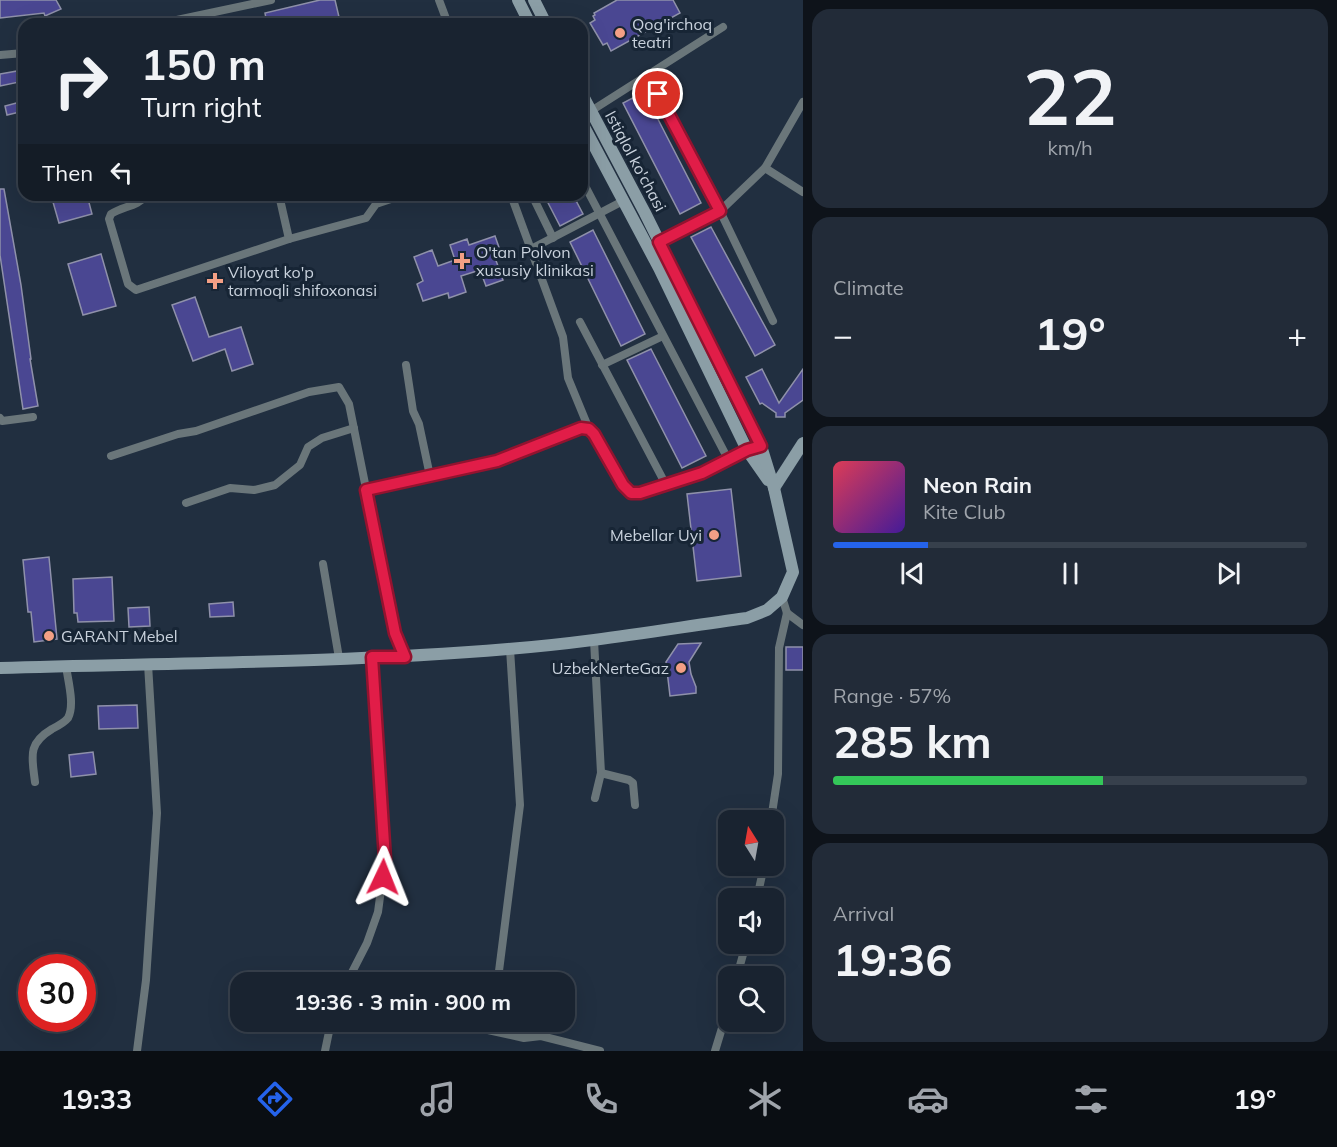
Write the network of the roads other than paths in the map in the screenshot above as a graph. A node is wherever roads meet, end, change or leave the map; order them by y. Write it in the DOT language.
graph roads {
  1 [pos="271,0"];
  2 [pos="439,0"];
  3 [pos="518,0"];
  4 [pos="534,0"];
  5 [pos="192,18"];
  6 [pos="446,18"];
  7 [pos="527,18"];
  8 [pos="543,18"];
  9 [pos="723,27"];
  10 [pos="18,54"];
  11 [pos="0,55"];
  12 [pos="648,74"];
  13 [pos="803,102"];
  14 [pos="588,105"];
  15 [pos="591,111"];
  16 [pos="588,134"];
  17 [pos="765,168"];
  18 [pos="588,192"];
  19 [pos="803,192"];
  20 [pos="140,201"];
  21 [pos="280,201"];
  22 [pos="385,201"];
  23 [pos="513,201"];
  24 [pos="535,201"];
  25 [pos="623,201"];
  26 [pos="720,211"];
  27 [pos="599,214"];
  28 [pos="553,238"];
  29 [pos="289,239"];
  30 [pos="659,242"];
  31 [pos="531,249"];
  32 [pos="773,321"];
  33 [pos="580,322"];
  34 [pos="663,336"];
  35 [pos="406,365"];
  36 [pos="602,365"];
  37 [pos="33,417"];
  38 [pos="0,418"];
  39 [pos="354,428"];
  40 [pos="589,429"];
  41 [pos="803,443"];
  42 [pos="761,446"];
  43 [pos="747,450"];
  44 [pos="111,456"];
  45 [pos="729,460"];
  46 [pos="430,476"];
  47 [pos="666,485"];
  48 [pos="774,488"];
  49 [pos="366,490"];
  50 [pos="186,503"];
  51 [pos="323,564"];
  52 [pos="798,571"];
  53 [pos="782,597"];
  54 [pos="787,613"];
  55 [pos="803,625"];
  56 [pos="594,640"];
  57 [pos="510,649"];
  58 [pos="372,657"];
  59 [pos="405,657"];
  60 [pos="339,658"];
  61 [pos="148,664"];
  62 [pos="66,666"];
  63 [pos="0,668"];
  64 [pos="601,772"];
  65 [pos="35,783"];
  66 [pos="595,798"];
  67 [pos="635,805"];
  68 [pos="773,810"];
  69 [pos="499,971"];
  70 [pos="352,972"];
  71 [pos="329,1032"];
  72 [pos="497,1032"];
  73 [pos="721,1032"];
  74 [pos="137,1051"];
  75 [pos="325,1051"];
  76 [pos="600,1051"];
  77 [pos="715,1051"];
  1 -- 5 [label="street"];
  2 -- 6 [label="street"];
  3 -- 7 [label="main road"];
  4 -- 8 [label="main road"];
  9 -- 12 [label="street"];
  10 -- 11 [label="street"];
  12 -- 15 [label="street"];
  12 -- 26 [label="street"];
  13 -- 17 [label="street"];
  14 -- 15 [label="main road, Istiqlol ko'chasi"];
  15 -- 30 [label="main road, Istiqlol ko'chasi"];
  16 -- 25 [label="main road, Istiqlol ko'chasi"];
  17 -- 19 [label="street"];
  17 -- 26 [label="street"];
  18 -- 27 [label="street"];
  20 -- 29 [label="street"];
  21 -- 29 [label="street"];
  22 -- 29 [label="street"];
  23 -- 31 [label="street"];
  24 -- 28 [label="street"];
  25 -- 27 [label="street"];
  25 -- 43 [label="main road, Istiqlol ko'chasi"];
  26 -- 30 [label="street"];
  26 -- 32 [label="street"];
  27 -- 28 [label="street"];
  27 -- 34 [label="street"];
  28 -- 31 [label="street"];
  30 -- 42 [label="main road, Istiqlol ko'chasi"];
  31 -- 40 [label="street"];
  33 -- 36 [label="street"];
  34 -- 36 [label="street"];
  34 -- 45 [label="street"];
  35 -- 46 [label="street"];
  36 -- 47 [label="street"];
  37 -- 38 [label="street"];
  39 -- 44 [label="street"];
  39 -- 49 [label="street"];
  39 -- 50 [label="street"];
  40 -- 46 [label="street"];
  40 -- 47 [label="street"];
  41 -- 48 [label="main road"];
  42 -- 43 [label="street"];
  42 -- 48 [label="main road, Istiqlol ko'chasi"];
  43 -- 45 [label="street"];
  43 -- 48 [label="main road, Istiqlol ko'chasi"];
  45 -- 47 [label="street"];
  46 -- 49 [label="street"];
  48 -- 52 [label="main road"];
  49 -- 59 [label="street"];
  51 -- 60 [label="street"];
  52 -- 53 [label="main road"];
  53 -- 54 [label="street"];
  53 -- 56 [label="main road"];
  54 -- 55 [label="street"];
  54 -- 68 [label="street"];
  56 -- 57 [label="main road"];
  56 -- 64 [label="street"];
  57 -- 59 [label="main road"];
  57 -- 69 [label="street"];
  58 -- 59 [label="main road"];
  58 -- 60 [label="main road"];
  58 -- 70 [label="street"];
  60 -- 61 [label="main road"];
  61 -- 62 [label="main road"];
  61 -- 74 [label="street"];
  62 -- 63 [label="main road"];
  62 -- 65 [label="street"];
  64 -- 66 [label="street"];
  64 -- 67 [label="street"];
  71 -- 75 [label="street"];
  72 -- 76 [label="street"];
  73 -- 77 [label="street"];
}
